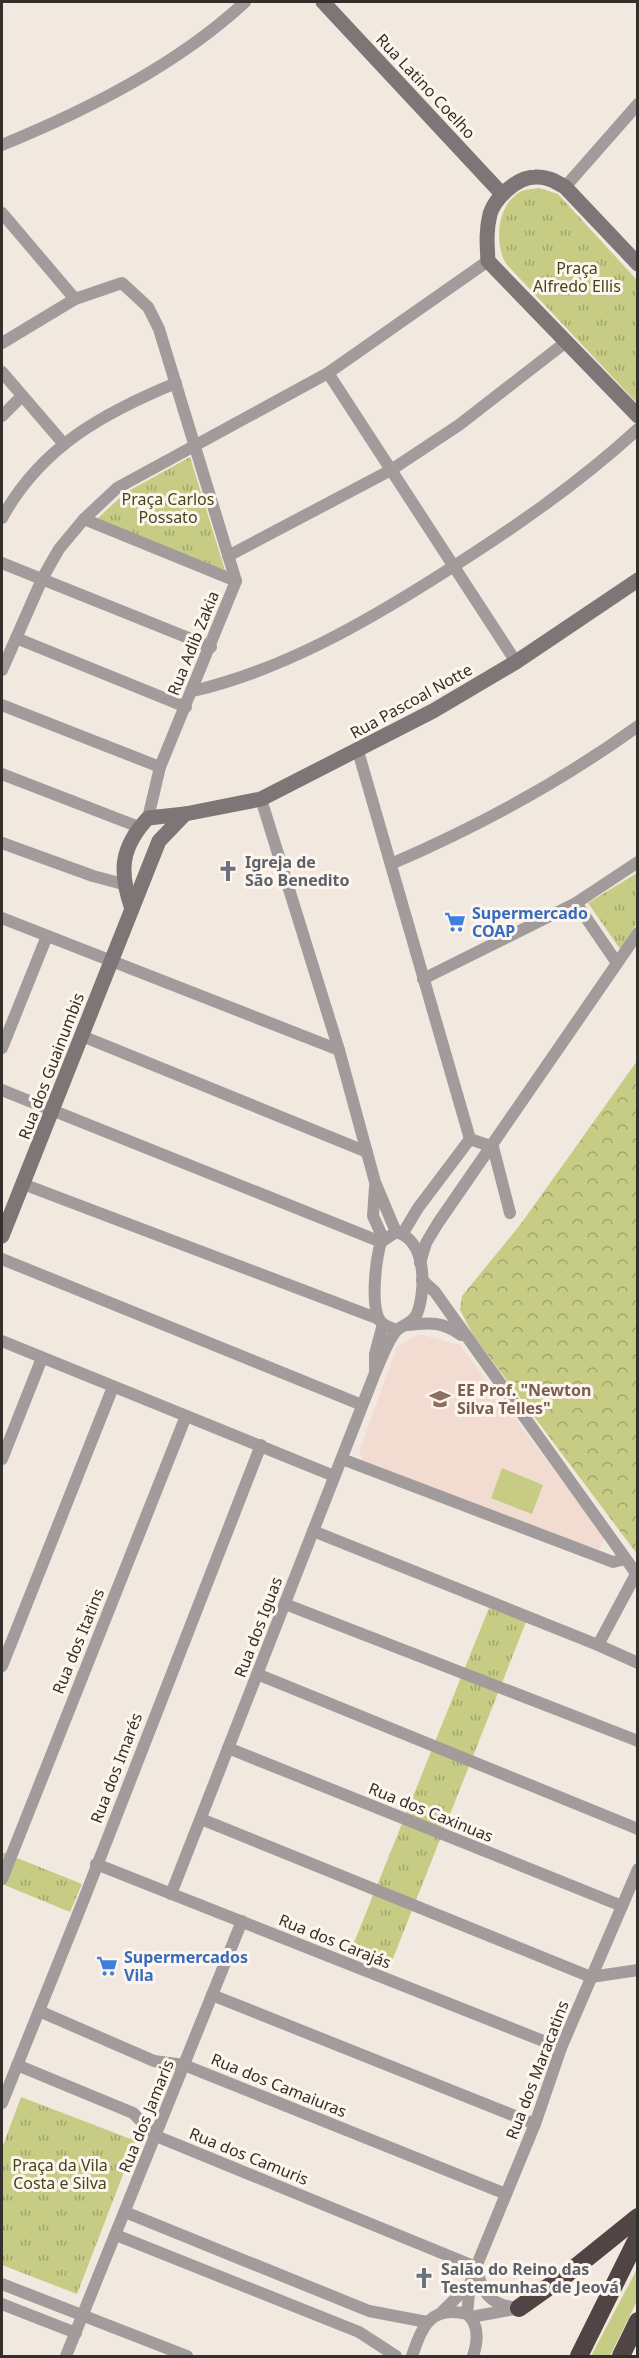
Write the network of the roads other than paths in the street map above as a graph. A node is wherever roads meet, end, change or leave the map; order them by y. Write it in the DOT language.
graph roads {
  1 [pos="245,2"];
  2 [pos="323,2"];
  3 [pos="638,104"];
  4 [pos="2,146"];
  5 [pos="565,187"];
  6 [pos="502,194"];
  7 [pos="2,213"];
  8 [pos="488,261"];
  9 [pos="638,264"];
  10 [pos="75,299"];
  11 [pos="566,342"];
  12 [pos="2,343"];
  13 [pos="2,372"];
  14 [pos="328,373"];
  15 [pos="176,383"];
  16 [pos="22,396"];
  17 [pos="2,416"];
  18 [pos="638,416"];
  19 [pos="638,429"];
  20 [pos="63,443"];
  21 [pos="194,446"];
  22 [pos="391,470"];
  23 [pos="2,518"];
  24 [pos="84,519"];
  25 [pos="228,556"];
  26 [pos="2,562"];
  27 [pos="454,566"];
  28 [pos="43,578"];
  29 [pos="236,580"];
  30 [pos="638,580"];
  31 [pos="16,638"];
  32 [pos="211,647"];
  33 [pos="516,662"];
  34 [pos="2,670"];
  35 [pos="193,691"];
  36 [pos="2,705"];
  37 [pos="186,707"];
  38 [pos="638,726"];
  39 [pos="358,750"];
  40 [pos="160,767"];
  41 [pos="2,774"];
  42 [pos="261,799"];
  43 [pos="185,814"];
  44 [pos="143,822"];
  45 [pos="2,843"];
  46 [pos="638,862"];
  47 [pos="391,864"];
  48 [pos="123,884"];
  49 [pos="576,903"];
  50 [pos="132,909"];
  51 [pos="2,918"];
  52 [pos="638,933"];
  53 [pos="47,936"];
  54 [pos="111,962"];
  55 [pos="617,963"];
  56 [pos="423,979"];
  57 [pos="82,1036"];
  58 [pos="2,1048"];
  59 [pos="339,1050"];
  60 [pos="2,1090"];
  61 [pos="53,1112"];
  62 [pos="470,1138"];
  63 [pos="493,1147"];
  64 [pos="367,1152"];
  65 [pos="375,1182"];
  66 [pos="23,1184"];
  67 [pos="510,1213"];
  68 [pos="400,1232"];
  69 [pos="2,1236"];
  70 [pos="382,1240"];
  71 [pos="2,1258"];
  72 [pos="420,1263"];
  73 [pos="422,1280"];
  74 [pos="381,1322"];
  75 [pos="403,1327"];
  76 [pos="465,1337"];
  77 [pos="2,1341"];
  78 [pos="42,1358"];
  79 [pos="375,1373"];
  80 [pos="113,1387"];
  81 [pos="362,1405"];
  82 [pos="186,1416"];
  83 [pos="261,1445"];
  84 [pos="2,1459"];
  85 [pos="342,1459"];
  86 [pos="334,1476"];
  87 [pos="313,1531"];
  88 [pos="625,1559"];
  89 [pos="637,1575"];
  90 [pos="285,1604"];
  91 [pos="598,1645"];
  92 [pos="638,1663"];
  93 [pos="2,1666"];
  94 [pos="257,1674"];
  95 [pos="638,1741"];
  96 [pos="228,1748"];
  97 [pos="201,1819"];
  98 [pos="638,1829"];
  99 [pos="96,1864"];
  100 [pos="638,1869"];
  101 [pos="2,1879"];
  102 [pos="171,1894"];
  103 [pos="622,1906"];
  104 [pos="242,1922"];
  105 [pos="638,1970"];
  106 [pos="591,1977"];
  107 [pos="212,1995"];
  108 [pos="39,2011"];
  109 [pos="561,2048"];
  110 [pos="17,2065"];
  111 [pos="184,2065"];
  112 [pos="2,2103"];
  113 [pos="535,2124"];
  114 [pos="156,2136"];
  115 [pos="506,2194"];
  116 [pos="125,2212"];
  117 [pos="638,2217"];
  118 [pos="116,2235"];
  119 [pos="638,2237"];
  120 [pos="476,2267"];
  121 [pos="2,2284"];
  122 [pos="470,2284"];
  123 [pos="2,2304"];
  124 [pos="519,2308"];
  125 [pos="369,2311"];
  126 [pos="442,2312"];
  127 [pos="83,2316"];
  128 [pos="469,2316"];
  129 [pos="638,2321"];
  130 [pos="427,2322"];
  131 [pos="359,2332"];
  132 [pos="76,2333"];
  133 [pos="66,2356"];
  134 [pos="187,2356"];
  135 [pos="396,2356"];
  136 [pos="412,2356"];
  137 [pos="473,2356"];
  138 [pos="579,2356"];
  139 [pos="621,2356"];
  1 -- 4 [label="street"];
  2 -- 6 [label="street, Rua Latino Coelho"];
  3 -- 5 [label="street"];
  5 -- 6 [label="street"];
  5 -- 9 [label="street"];
  6 -- 8 [label="street"];
  7 -- 10 [label="street"];
  8 -- 11 [label="street"];
  8 -- 14 [label="street"];
  10 -- 12 [label="street"];
  10 -- 15 [label="street, Rua Adib Zakia"];
  11 -- 18 [label="street"];
  11 -- 22 [label="street"];
  13 -- 16 [label="street"];
  14 -- 21 [label="street"];
  14 -- 22 [label="street"];
  15 -- 20 [label="street"];
  15 -- 21 [label="street, Rua Adib Zakia"];
  16 -- 17 [label="street"];
  16 -- 20 [label="street"];
  19 -- 27 [label="street"];
  20 -- 23 [label="street"];
  21 -- 24 [label="street"];
  21 -- 25 [label="street, Rua Adib Zakia"];
  22 -- 25 [label="street"];
  22 -- 27 [label="street"];
  24 -- 28 [label="street"];
  24 -- 29 [label="street"];
  25 -- 29 [label="street, Rua Adib Zakia"];
  26 -- 28 [label="street"];
  27 -- 33 [label="street"];
  27 -- 35 [label="street"];
  28 -- 31 [label="street"];
  28 -- 32 [label="street"];
  29 -- 32 [label="street, Rua Adib Zakia"];
  30 -- 33 [label="street, Rua Pascoal Notte"];
  31 -- 34 [label="street"];
  31 -- 37 [label="street"];
  32 -- 35 [label="street, Rua Adib Zakia"];
  33 -- 39 [label="street, Rua Pascoal Notte"];
  35 -- 37 [label="street, Rua Adib Zakia"];
  36 -- 40 [label="street"];
  37 -- 40 [label="street, Rua Adib Zakia"];
  38 -- 47 [label="street"];
  39 -- 42 [label="street, Rua Pascoal Notte"];
  39 -- 47 [label="street"];
  40 -- 44 [label="street, Rua Adib Zakia"];
  41 -- 44 [label="street"];
  42 -- 43 [label="street, Rua Pascoal Notte"];
  42 -- 59 [label="street"];
  43 -- 44 [label="street"];
  43 -- 50 [label="street, Rua dos Guainumbis"];
  44 -- 48 [label="street"];
  45 -- 48 [label="street"];
  46 -- 49 [label="street"];
  47 -- 56 [label="street"];
  48 -- 50 [label="street"];
  49 -- 55 [label="street"];
  49 -- 56 [label="street"];
  50 -- 54 [label="street, Rua dos Guainumbis"];
  51 -- 53 [label="street"];
  52 -- 55 [label="street"];
  53 -- 54 [label="street"];
  53 -- 58 [label="street"];
  54 -- 57 [label="street, Rua dos Guainumbis"];
  54 -- 59 [label="street"];
  55 -- 63 [label="street"];
  56 -- 62 [label="street"];
  57 -- 61 [label="street, Rua dos Guainumbis"];
  57 -- 64 [label="street"];
  59 -- 64 [label="street"];
  60 -- 61 [label="street"];
  61 -- 66 [label="street, Rua dos Guainumbis"];
  61 -- 70 [label="street"];
  62 -- 63 [label="street"];
  62 -- 68 [label="street"];
  63 -- 67 [label="street"];
  63 -- 72 [label="street"];
  64 -- 65 [label="street"];
  65 -- 68 [label="street, Rua dos Iguas"];
  65 -- 70 [label="street"];
  66 -- 69 [label="street, Rua dos Guainumbis"];
  66 -- 74 [label="street"];
  68 -- 70 [label="street"];
  68 -- 72 [label="street, Rua dos Iguas"];
  70 -- 74 [label="street, Rua dos Iguas"];
  71 -- 81 [label="street"];
  72 -- 73 [label="street, Rua dos Iguas"];
  73 -- 75 [label="street, Rua dos Iguas"];
  73 -- 76 [label="street"];
  74 -- 75 [label="street"];
  74 -- 79 [label="street, Rua dos Iguas"];
  75 -- 76 [label="street"];
  75 -- 79 [label="street, Rua dos Iguas"];
  76 -- 88 [label="street"];
  77 -- 78 [label="street"];
  78 -- 80 [label="street"];
  78 -- 84 [label="street"];
  79 -- 81 [label="street, Rua dos Iguas"];
  80 -- 82 [label="street"];
  80 -- 93 [label="street"];
  81 -- 85 [label="street, Rua dos Iguas"];
  82 -- 83 [label="street"];
  82 -- 101 [label="street, Rua dos Itatins"];
  83 -- 86 [label="street"];
  83 -- 99 [label="street, Rua dos Imarés"];
  85 -- 86 [label="street, Rua dos Iguas"];
  85 -- 88 [label="street"];
  86 -- 87 [label="street, Rua dos Iguas"];
  87 -- 90 [label="street, Rua dos Iguas"];
  87 -- 91 [label="street"];
  88 -- 89 [label="street"];
  89 -- 91 [label="street"];
  90 -- 94 [label="street, Rua dos Iguas"];
  90 -- 95 [label="street"];
  91 -- 92 [label="street"];
  94 -- 96 [label="street, Rua dos Iguas"];
  94 -- 98 [label="street"];
  96 -- 97 [label="street, Rua dos Iguas"];
  96 -- 103 [label="street, Rua dos Caxinuas"];
  97 -- 102 [label="street, Rua dos Iguas"];
  97 -- 106 [label="street"];
  99 -- 102 [label="street, Rua dos Carajás"];
  99 -- 108 [label="street, Rua dos Imarés"];
  100 -- 103 [label="street, Rua dos Maracatins"];
  102 -- 104 [label="street, Rua dos Carajás"];
  103 -- 106 [label="street, Rua dos Maracatins"];
  104 -- 107 [label="street, Rua dos Jamaris"];
  104 -- 109 [label="street, Rua dos Carajás"];
  105 -- 106 [label="street"];
  106 -- 109 [label="street, Rua dos Maracatins"];
  107 -- 111 [label="street, Rua dos Jamaris"];
  107 -- 113 [label="street"];
  108 -- 110 [label="street, Rua dos Imarés"];
  108 -- 111 [label="street, Rua dos Camaiuras"];
  109 -- 113 [label="street, Rua dos Maracatins"];
  110 -- 112 [label="street, Rua dos Imarés"];
  110 -- 114 [label="street, Rua dos Camuris"];
  111 -- 114 [label="street, Rua dos Jamaris"];
  111 -- 115 [label="street, Rua dos Camaiuras"];
  113 -- 115 [label="street, Rua dos Maracatins"];
  114 -- 116 [label="street, Rua dos Jamaris"];
  114 -- 120 [label="street, Rua dos Camuris"];
  115 -- 120 [label="street, Rua dos Maracatins"];
  116 -- 118 [label="street, Rua dos Jamaris"];
  116 -- 125 [label="street"];
  117 -- 124 [label="highway"];
  118 -- 127 [label="street, Rua dos Jamaris"];
  118 -- 131 [label="street"];
  119 -- 138 [label="highway"];
  120 -- 122 [label="street, Rua dos Maracatins"];
  120 -- 124 [label="street"];
  121 -- 127 [label="street"];
  122 -- 126 [label="street, Rua dos Maracatins"];
  122 -- 128 [label="street, Rua dos Maracatins"];
  123 -- 132 [label="street"];
  124 -- 128 [label="street"];
  125 -- 130 [label="street"];
  125 -- 131 [label="street"];
  126 -- 128 [label="street"];
  126 -- 130 [label="street, Rua dos Maracatins"];
  127 -- 132 [label="street, Rua dos Jamaris"];
  127 -- 134 [label="street"];
  128 -- 137 [label="street, Rua dos Maracatins"];
  129 -- 139 [label="highway"];
  130 -- 136 [label="street"];
  131 -- 135 [label="street"];
  132 -- 133 [label="street, Rua dos Jamaris"];
}
